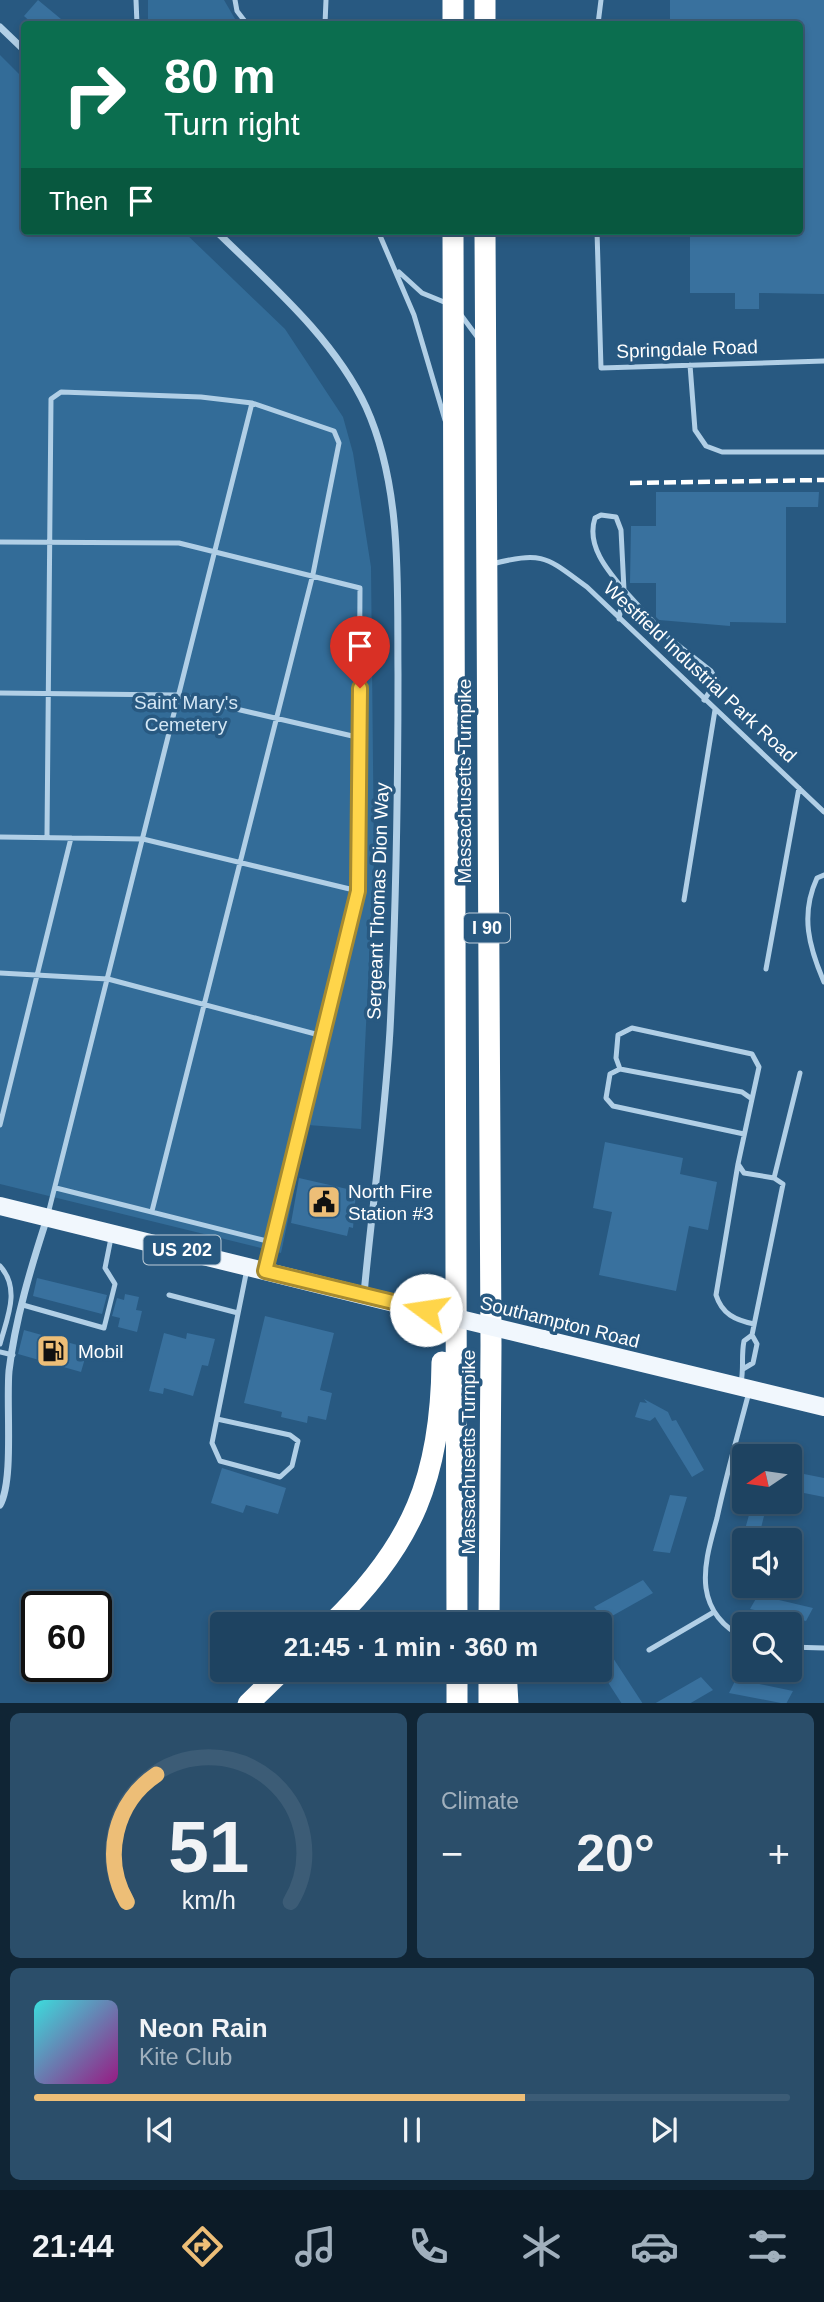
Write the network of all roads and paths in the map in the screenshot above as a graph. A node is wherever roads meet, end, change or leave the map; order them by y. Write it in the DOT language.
graph roads {
  1 [pos="136,0"];
  2 [pos="235,0"];
  3 [pos="326,0"];
  4 [pos="453,0"];
  5 [pos="485,0"];
  6 [pos="601,0"];
  7 [pos="137,21"];
  8 [pos="245,21"];
  9 [pos="325,21"];
  10 [pos="453,21"];
  11 [pos="485,21"];
  12 [pos="598,21"];
  13 [pos="0,27"];
  14 [pos="21,47"];
  15 [pos="220,235"];
  16 [pos="381,235"];
  17 [pos="453,235"];
  18 [pos="485,235"];
  19 [pos="597,235"];
  20 [pos="397,270"];
  21 [pos="453,305"];
  22 [pos="485,349"];
  23 [pos="824,361"];
  24 [pos="690,365"];
  25 [pos="252,403"];
  26 [pos="824,452"];
  27 [pos="454,460"];
  28 [pos="0,542"];
  29 [pos="50,544"];
  30 [pos="214,550"];
  31 [pos="486,566"];
  32 [pos="313,574"];
  33 [pos="624,590"];
  34 [pos="619,619"];
  35 [pos="0,693"];
  36 [pos="51,693"];
  37 [pos="176,695"];
  38 [pos="704,700"];
  39 [pos="715,710"];
  40 [pos="278,718"];
  41 [pos="361,737"];
  42 [pos="799,788"];
  43 [pos="824,812"];
  44 [pos="47,836"];
  45 [pos="0,837"];
  46 [pos="71,838"];
  47 [pos="143,839"];
  48 [pos="241,863"];
  49 [pos="824,876"];
  50 [pos="358,891"];
  51 [pos="684,900"];
  52 [pos="766,969"];
  53 [pos="0,973"];
  54 [pos="39,973"];
  55 [pos="455,975"];
  56 [pos="108,979"];
  57 [pos="824,982"];
  58 [pos="206,1006"];
  59 [pos="323,1036"];
  60 [pos="620,1069"];
  61 [pos="800,1073"];
  62 [pos="752,1099"];
  63 [pos="0,1125"];
  64 [pos="744,1134"];
  65 [pos="738,1164"];
  66 [pos="774,1178"];
  67 [pos="56,1188"];
  68 [pos="0,1206"];
  69 [pos="152,1211"];
  70 [pos="47,1217"];
  71 [pos="112,1233"];
  72 [pos="271,1242"];
  73 [pos="0,1266"];
  74 [pos="247,1266"];
  75 [pos="265,1271"];
  76 [pos="169,1295"];
  77 [pos="363,1295"];
  78 [pos="23,1306"];
  79 [pos="238,1313"];
  80 [pos="754,1324"];
  81 [pos="752,1335"];
  82 [pos="0,1344"];
  83 [pos="491,1345"];
  84 [pos="0,1352"];
  85 [pos="12,1355"];
  86 [pos="744,1381"];
  87 [pos="824,1407"];
  88 [pos="217,1419"];
  89 [pos="0,1505"];
  90 [pos="343,1612"];
  91 [pos="457,1612"];
  92 [pos="489,1612"];
  93 [pos="503,1612"];
  94 [pos="714,1612"];
  95 [pos="732,1629"];
  96 [pos="802,1647"];
  97 [pos="824,1648"];
  98 [pos="649,1650"];
  99 [pos="270,1682"];
  100 [pos="457,1682"];
  101 [pos="489,1682"];
  102 [pos="507,1682"];
  103 [pos="248,1703"];
  104 [pos="457,1703"];
  105 [pos="489,1703"];
  106 [pos="508,1703"];
  1 -- 7 [label="lane"];
  2 -- 8 [label="lane"];
  3 -- 9 [label="lane"];
  4 -- 10 [label="highway"];
  5 -- 11 [label="highway"];
  6 -- 12 [label="lane"];
  13 -- 14 [label="street"];
  15 -- 77 [label="street, Sergeant Thomas Dion Way"];
  16 -- 20 [label="lane"];
  17 -- 21 [label="highway, Massachusetts Turnpike / I 90"];
  18 -- 22 [label="highway, Massachusetts Turnpike / I 90"];
  19 -- 24 [label="lane, Springdale Road"];
  20 -- 21 [label="lane"];
  20 -- 27 [label="lane"];
  21 -- 22 [label="lane"];
  21 -- 27 [label="highway, Massachusetts Turnpike / I 90"];
  22 -- 31 [label="highway, Massachusetts Turnpike / I 90"];
  23 -- 24 [label="lane, Springdale Road"];
  24 -- 26 [label="lane"];
  25 -- 29 [label="lane"];
  25 -- 30 [label="lane"];
  25 -- 32 [label="lane"];
  27 -- 55 [label="highway, Massachusetts Turnpike / I 90"];
  28 -- 29 [label="lane"];
  29 -- 30 [label="lane"];
  29 -- 36 [label="lane"];
  30 -- 32 [label="lane"];
  30 -- 37 [label="lane"];
  31 -- 34 [label="lane, Westfield Industrial Park Road"];
  31 -- 83 [label="highway, Massachusetts Turnpike / I 90"];
  32 -- 40 [label="lane"];
  32 -- 41 [label="lane"];
  33 -- 33 [label="lane"];
  33 -- 34 [label="lane"];
  33 -- 38 [label="lane"];
  34 -- 38 [label="lane, Westfield Industrial Park Road"];
  35 -- 36 [label="lane"];
  36 -- 37 [label="lane"];
  36 -- 44 [label="lane"];
  37 -- 40 [label="lane"];
  37 -- 47 [label="lane"];
  38 -- 39 [label="lane, Westfield Industrial Park Road"];
  39 -- 42 [label="lane, Westfield Industrial Park Road"];
  39 -- 51 [label="lane"];
  40 -- 41 [label="lane"];
  40 -- 48 [label="lane"];
  41 -- 50 [label="lane"];
  42 -- 43 [label="lane, Westfield Industrial Park Road"];
  42 -- 52 [label="lane"];
  44 -- 45 [label="lane"];
  44 -- 46 [label="lane"];
  46 -- 47 [label="lane"];
  46 -- 54 [label="lane"];
  47 -- 48 [label="lane"];
  47 -- 56 [label="lane"];
  48 -- 50 [label="lane"];
  48 -- 58 [label="lane"];
  49 -- 57 [label="lane"];
  50 -- 59 [label="lane"];
  53 -- 54 [label="lane"];
  54 -- 56 [label="lane"];
  54 -- 63 [label="lane"];
  55 -- 90 [label="highway"];
  55 -- 91 [label="highway, Massachusetts Turnpike / I 90"];
  56 -- 58 [label="lane"];
  56 -- 67 [label="lane"];
  58 -- 59 [label="lane"];
  58 -- 69 [label="lane"];
  59 -- 72 [label="lane"];
  60 -- 62 [label="lane"];
  60 -- 62 [label="lane"];
  60 -- 64 [label="lane"];
  61 -- 66 [label="lane"];
  62 -- 64 [label="lane"];
  64 -- 65 [label="lane"];
  65 -- 66 [label="lane"];
  65 -- 80 [label="lane"];
  66 -- 80 [label="lane"];
  67 -- 69 [label="lane"];
  67 -- 70 [label="lane"];
  68 -- 70 [label="main road, Southampton Road / US 202"];
  69 -- 72 [label="lane"];
  70 -- 71 [label="main road, Southampton Road / US 202"];
  70 -- 78 [label="street"];
  71 -- 74 [label="main road, Southampton Road / US 202"];
  71 -- 78 [label="lane"];
  72 -- 75 [label="lane"];
  73 -- 82 [label="lane"];
  74 -- 75 [label="main road, Southampton Road / US 202"];
  74 -- 79 [label="lane"];
  75 -- 77 [label="main road, Southampton Road / US 202"];
  76 -- 79 [label="lane"];
  77 -- 86 [label="main road, Southampton Road / US 202, bridge"];
  78 -- 85 [label="street"];
  79 -- 88 [label="lane"];
  80 -- 81 [label="lane"];
  81 -- 86 [label="lane"];
  81 -- 86 [label="lane"];
  83 -- 92 [label="highway, Massachusetts Turnpike / I 90"];
  83 -- 93 [label="highway"];
  84 -- 85 [label="lane"];
  85 -- 89 [label="street"];
  86 -- 87 [label="main road, Southampton Road / US 202"];
  86 -- 94 [label="lane"];
  88 -- 88 [label="lane"];
  94 -- 95 [label="lane"];
  94 -- 98 [label="lane"];
  96 -- 97 [label="lane"];
  99 -- 103 [label="highway"];
  100 -- 104 [label="highway"];
  101 -- 105 [label="highway"];
  102 -- 106 [label="highway"];
}
